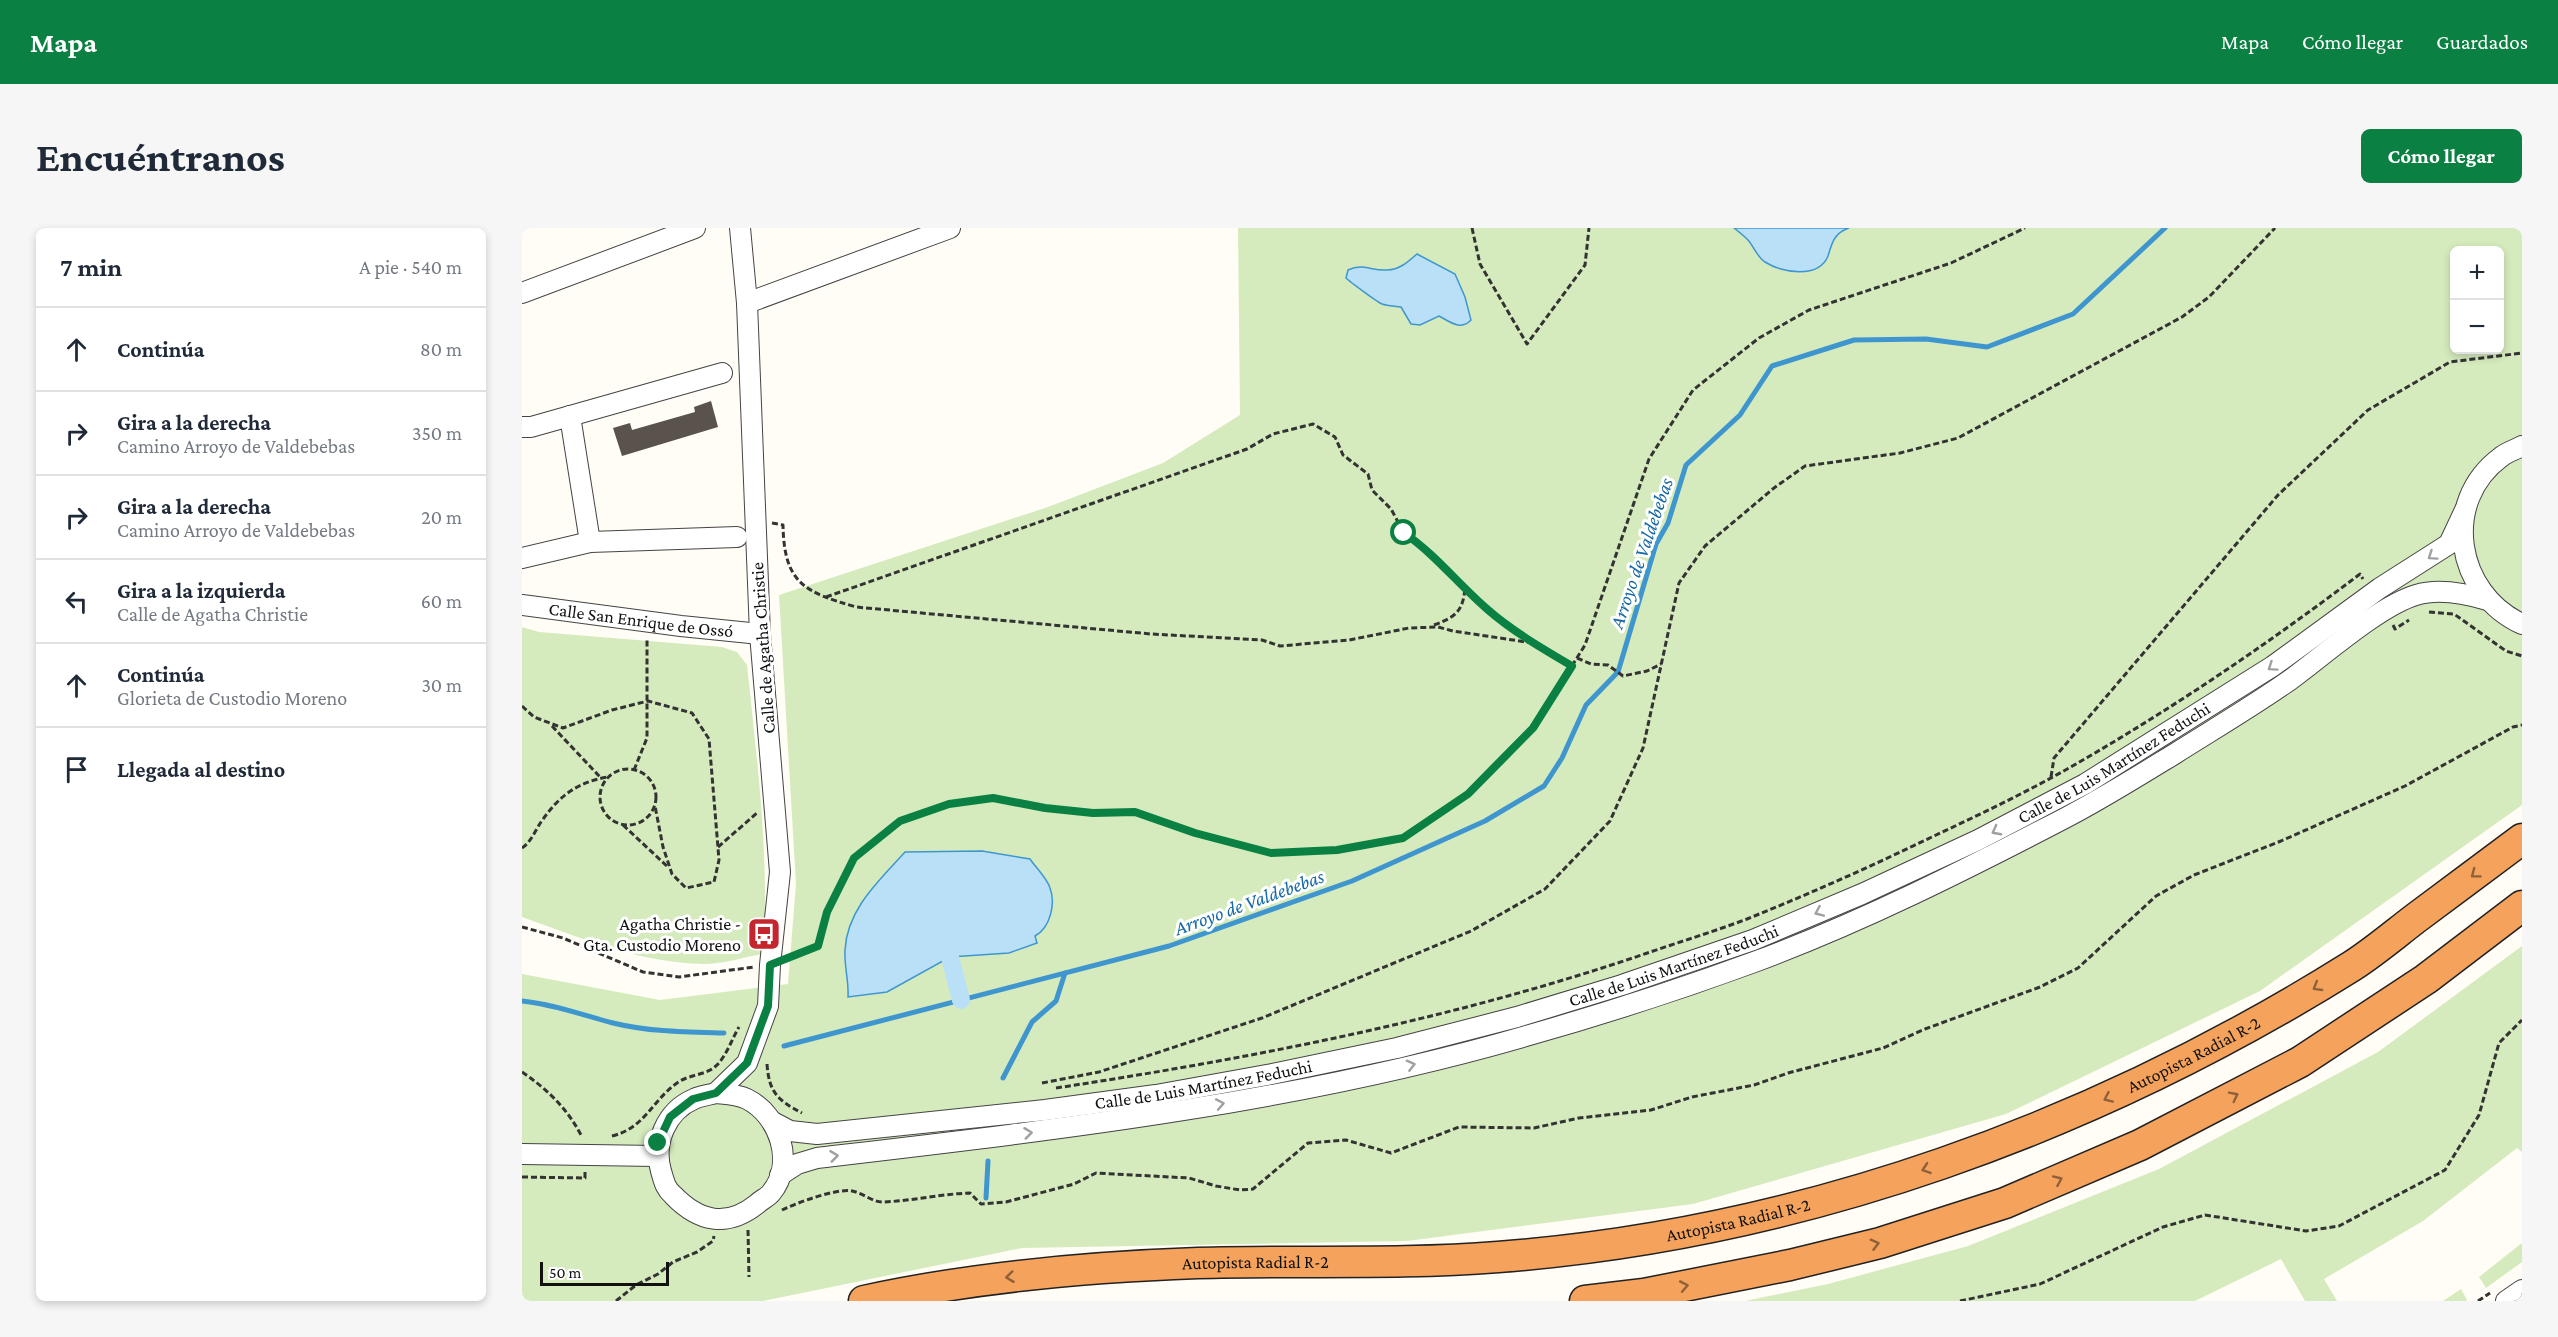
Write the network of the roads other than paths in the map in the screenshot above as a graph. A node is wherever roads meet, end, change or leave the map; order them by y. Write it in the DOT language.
graph roads {
  1 [pos="695,228"];
  2 [pos="740,228"];
  3 [pos="950,228"];
  4 [pos="522,292"];
  5 [pos="747,303"];
  6 [pos="722,373"];
  7 [pos="570,416"];
  8 [pos="522,427"];
  9 [pos="2522,446"];
  10 [pos="2465,510"];
  11 [pos="737,537"];
  12 [pos="590,542"];
  13 [pos="522,558"];
  14 [pos="2487,600"];
  15 [pos="522,605"];
  16 [pos="2522,624"];
  17 [pos="760,634"];
  18 [pos="2522,839"];
  19 [pos="2522,906"];
  20 [pos="747,1063"];
  21 [pos="716,1093"];
  22 [pos="767,1115"];
  23 [pos="522,1154"];
  24 [pos="657,1156"];
  25 [pos="780,1175"];
  26 [pos="2522,1290"];
  27 [pos="864,1301"];
  28 [pos="1585,1301"];
  29 [pos="2506,1301"];
  1 -- 4 [label="street"];
  2 -- 5 [label="street, Calle de Agatha Christie"];
  3 -- 5 [label="street"];
  5 -- 17 [label="street, Calle de Agatha Christie"];
  6 -- 7 [label="street"];
  7 -- 8 [label="street"];
  7 -- 12 [label="street"];
  9 -- 10 [label="street, Calle de Luis Martínez Feduchi"];
  10 -- 14 [label="street"];
  10 -- 22 [label="street, Calle de Luis Martínez Feduchi, one-way"];
  11 -- 12 [label="street"];
  12 -- 13 [label="street"];
  14 -- 16 [label="street"];
  25 -- 14 [label="street, Calle de Luis Martínez Feduchi, one-way"];
  15 -- 17 [label="street, Calle San Enrique de Ossó"];
  17 -- 20 [label="street, Calle de Agatha Christie"];
  18 -- 27 [label="highway, Autopista Radial R-2, one-way"];
  28 -- 19 [label="highway, one-way"];
  20 -- 21 [label="street, Calle de Agatha Christie"];
  20 -- 22 [label="street"];
  21 -- 22 [label="street"];
  21 -- 24 [label="street"];
  22 -- 25 [label="street"];
  23 -- 24 [label="street"];
  24 -- 25 [label="street"];
  26 -- 29 [label="street"];
}
